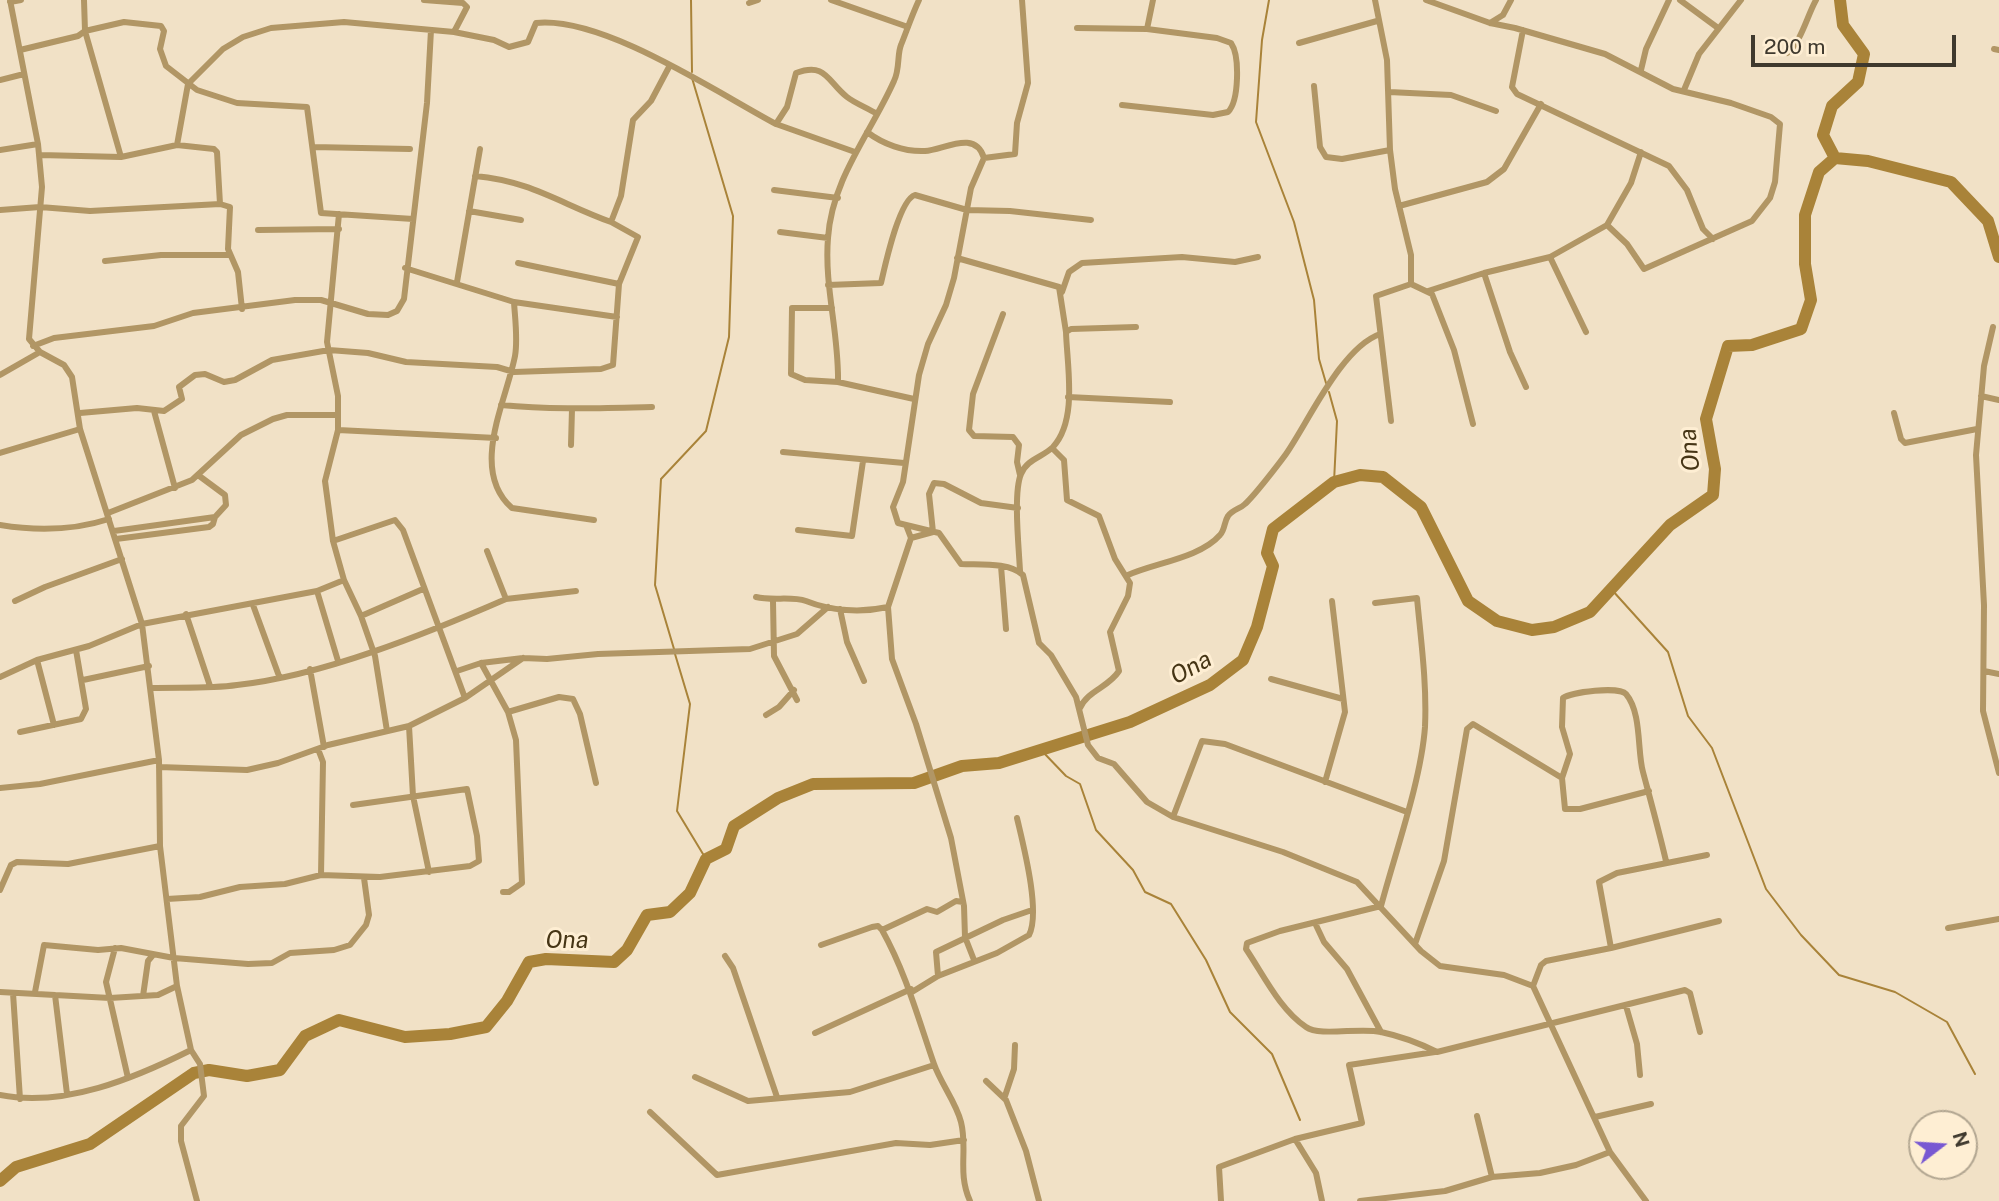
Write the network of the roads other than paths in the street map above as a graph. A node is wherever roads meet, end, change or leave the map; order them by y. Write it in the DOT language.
graph roads {
  1 [pos="22,0"];
  2 [pos="84,0"];
  3 [pos="424,0"];
  4 [pos="758,0"];
  5 [pos="831,0"];
  6 [pos="919,0"];
  7 [pos="1022,0"];
  8 [pos="1153,0"];
  9 [pos="1375,0"];
  10 [pos="1426,0"];
  11 [pos="1511,0"];
  12 [pos="1669,0"];
  13 [pos="1680,0"];
  14 [pos="1741,0"];
  15 [pos="1816,0"];
  16 [pos="10,1"];
  17 [pos="749,4"];
  18 [pos="1377,21"];
  19 [pos="1490,23"];
  20 [pos="908,27"];
  21 [pos="1077,28"];
  22 [pos="1718,28"];
  23 [pos="1147,29"];
  24 [pos="431,30"];
  25 [pos="1523,30"];
  26 [pos="85,31"];
  27 [pos="454,32"];
  28 [pos="1299,43"];
  29 [pos="20,50"];
  30 [pos="1787,54"];
  31 [pos="668,67"];
  32 [pos="1641,70"];
  33 [pos="24,74"];
  34 [pos="0,80"];
  35 [pos="188,84"];
  36 [pos="1314,86"];
  37 [pos="1684,90"];
  38 [pos="1389,92"];
  39 [pos="1541,104"];
  40 [pos="1122,105"];
  41 [pos="1496,111"];
  42 [pos="877,114"];
  43 [pos="776,124"];
  44 [pos="867,132"];
  45 [pos="38,144"];
  46 [pos="177,145"];
  47 [pos="313,147"];
  48 [pos="410,149"];
  49 [pos="480,149"];
  50 [pos="0,150"];
  51 [pos="1390,150"];
  52 [pos="855,152"];
  53 [pos="1641,152"];
  54 [pos="40,155"];
  55 [pos="121,157"];
  56 [pos="984,158"];
  57 [pos="475,176"];
  58 [pos="774,190"];
  59 [pos="838,198"];
  60 [pos="220,204"];
  61 [pos="1399,206"];
  62 [pos="40,207"];
  63 [pos="0,209"];
  64 [pos="967,210"];
  65 [pos="470,211"];
  66 [pos="339,214"];
  67 [pos="413,219"];
  68 [pos="521,220"];
  69 [pos="1091,220"];
  70 [pos="611,222"];
  71 [pos="1607,225"];
  72 [pos="339,229"];
  73 [pos="258,230"];
  74 [pos="780,232"];
  75 [pos="828,238"];
  76 [pos="1713,239"];
  77 [pos="230,255"];
  78 [pos="1258,257"];
  79 [pos="1550,257"];
  80 [pos="957,258"];
  81 [pos="105,261"];
  82 [pos="518,263"];
  83 [pos="405,268"];
  84 [pos="1483,273"];
  85 [pos="457,282"];
  86 [pos="619,284"];
  87 [pos="1411,284"];
  88 [pos="828,285"];
  89 [pos="1428,291"];
  90 [pos="1062,292"];
  91 [pos="514,302"];
  92 [pos="333,304"];
  93 [pos="832,308"];
  94 [pos="242,309"];
  95 [pos="1003,314"];
  96 [pos="617,317"];
  97 [pos="1136,327"];
  98 [pos="1993,327"];
  99 [pos="1066,332"];
  100 [pos="1586,332"];
  101 [pos="1380,334"];
  102 [pos="33,346"];
  103 [pos="329,350"];
  104 [pos="40,352"];
  105 [pos="510,371"];
  106 [pos="0,375"];
  107 [pos="838,382"];
  108 [pos="1527,387"];
  109 [pos="1981,396"];
  110 [pos="1068,397"];
  111 [pos="914,399"];
  112 [pos="1999,400"];
  113 [pos="1170,401"];
  114 [pos="501,405"];
  115 [pos="652,407"];
  116 [pos="572,409"];
  117 [pos="154,411"];
  118 [pos="80,413"];
  119 [pos="1894,413"];
  120 [pos="338,415"];
  121 [pos="1391,421"];
  122 [pos="1473,424"];
  123 [pos="80,429"];
  124 [pos="1978,429"];
  125 [pos="338,430"];
  126 [pos="496,438"];
  127 [pos="571,445"];
  128 [pos="1052,449"];
  129 [pos="783,452"];
  130 [pos="0,453"];
  131 [pos="863,461"];
  132 [pos="904,464"];
  133 [pos="198,475"];
  134 [pos="1020,475"];
  135 [pos="175,488"];
  136 [pos="1018,508"];
  137 [pos="109,516"];
  138 [pos="215,517"];
  139 [pos="594,520"];
  140 [pos="0,525"];
  141 [pos="906,525"];
  142 [pos="798,530"];
  143 [pos="114,531"];
  144 [pos="933,532"];
  145 [pos="911,538"];
  146 [pos="116,539"];
  147 [pos="333,541"];
  148 [pos="487,551"];
  149 [pos="122,559"];
  150 [pos="1001,566"];
  151 [pos="1020,571"];
  152 [pos="1128,575"];
  153 [pos="344,580"];
  154 [pos="423,589"];
  155 [pos="317,591"];
  156 [pos="576,592"];
  157 [pos="756,597"];
  158 [pos="506,599"];
  159 [pos="15,601"];
  160 [pos="773,601"];
  161 [pos="1332,601"];
  162 [pos="1375,603"];
  163 [pos="253,605"];
  164 [pos="828,607"];
  165 [pos="888,607"];
  166 [pos="840,609"];
  167 [pos="186,614"];
  168 [pos="361,616"];
  169 [pos="142,624"];
  170 [pos="439,625"];
  171 [pos="1006,629"];
  172 [pos="775,640"];
  173 [pos="76,650"];
  174 [pos="373,650"];
  175 [pos="523,658"];
  176 [pos="37,660"];
  177 [pos="338,661"];
  178 [pos="481,663"];
  179 [pos="149,666"];
  180 [pos="310,669"];
  181 [pos="457,670"];
  182 [pos="1984,671"];
  183 [pos="1999,674"];
  184 [pos="279,676"];
  185 [pos="0,677"];
  186 [pos="1270,679"];
  187 [pos="83,680"];
  188 [pos="864,681"];
  189 [pos="492,682"];
  190 [pos="210,686"];
  191 [pos="151,688"];
  192 [pos="793,690"];
  193 [pos="465,698"];
  194 [pos="1343,699"];
  195 [pos="797,700"];
  196 [pos="1080,708"];
  197 [pos="508,712"];
  198 [pos="766,715"];
  199 [pos="54,725"];
  200 [pos="409,726"];
  201 [pos="387,731"];
  202 [pos="20,732"];
  203 [pos="321,748"];
  204 [pos="159,764"];
  205 [pos="1999,773"];
  206 [pos="1562,778"];
  207 [pos="1325,782"];
  208 [pos="596,783"];
  209 [pos="0,788"];
  210 [pos="1649,791"];
  211 [pos="413,796"];
  212 [pos="353,805"];
  213 [pos="1407,812"];
  214 [pos="1173,817"];
  215 [pos="1017,818"];
  216 [pos="160,846"];
  217 [pos="1707,855"];
  218 [pos="1666,861"];
  219 [pos="429,872"];
  220 [pos="321,875"];
  221 [pos="364,878"];
  222 [pos="0,890"];
  223 [pos="503,892"];
  224 [pos="167,899"];
  225 [pos="963,902"];
  226 [pos="1381,905"];
  227 [pos="1032,910"];
  228 [pos="1999,919"];
  229 [pos="1719,921"];
  230 [pos="1315,923"];
  231 [pos="1948,928"];
  232 [pos="882,930"];
  233 [pos="965,937"];
  234 [pos="1415,944"];
  235 [pos="821,945"];
  236 [pos="115,948"];
  237 [pos="1611,948"];
  238 [pos="153,954"];
  239 [pos="725,956"];
  240 [pos="174,958"];
  241 [pos="974,960"];
  242 [pos="938,976"];
  243 [pos="177,986"];
  244 [pos="1533,986"];
  245 [pos="912,990"];
  246 [pos="0,992"];
  247 [pos="35,992"];
  248 [pos="13,993"];
  249 [pos="55,995"];
  250 [pos="143,996"];
  251 [pos="110,999"];
  252 [pos="1626,1006"];
  253 [pos="1549,1023"];
  254 [pos="1381,1032"];
  255 [pos="1700,1032"];
  256 [pos="815,1033"];
  257 [pos="1015,1045"];
  258 [pos="191,1050"];
  259 [pos="1437,1052"];
  260 [pos="934,1065"];
  261 [pos="1640,1075"];
  262 [pos="695,1077"];
  263 [pos="128,1078"];
  264 [pos="986,1081"];
  265 [pos="67,1094"];
  266 [pos="0,1095"];
  267 [pos="1005,1096"];
  268 [pos="777,1097"];
  269 [pos="20,1099"];
  270 [pos="1651,1104"];
  271 [pos="650,1112"];
  272 [pos="1477,1116"];
  273 [pos="1595,1117"];
  274 [pos="1295,1139"];
  275 [pos="964,1140"];
  276 [pos="1610,1152"];
  277 [pos="1492,1177"];
  278 [pos="197,1201"];
  279 [pos="970,1201"];
  280 [pos="1039,1201"];
  281 [pos="1221,1201"];
  282 [pos="1322,1201"];
  283 [pos="1360,1201"];
  284 [pos="1646,1201"];
  1 -- 16 [label="street"];
  2 -- 26 [label="street"];
  3 -- 27 [label="street"];
  4 -- 17 [label="street"];
  5 -- 20 [label="street"];
  6 -- 20 [label="street"];
  7 -- 56 [label="street"];
  8 -- 23 [label="street"];
  9 -- 18 [label="street"];
  10 -- 19 [label="street"];
  11 -- 19 [label="street"];
  12 -- 32 [label="street"];
  13 -- 22 [label="street"];
  14 -- 22 [label="street"];
  15 -- 30 [label="street"];
  16 -- 29 [label="street"];
  18 -- 28 [label="street"];
  18 -- 38 [label="street"];
  19 -- 25 [label="street"];
  20 -- 42 [label="street"];
  21 -- 23 [label="street"];
  22 -- 37 [label="street"];
  23 -- 40 [label="street"];
  24 -- 27 [label="street"];
  24 -- 35 [label="street"];
  24 -- 67 [label="street"];
  25 -- 32 [label="street"];
  25 -- 39 [label="street"];
  26 -- 29 [label="street"];
  26 -- 35 [label="street"];
  26 -- 55 [label="street"];
  27 -- 31 [label="street"];
  29 -- 33 [label="street"];
  31 -- 43 [label="street"];
  31 -- 70 [label="street"];
  32 -- 37 [label="street"];
  33 -- 34 [label="street"];
  33 -- 45 [label="street"];
  35 -- 46 [label="street"];
  35 -- 47 [label="street"];
  36 -- 51 [label="street"];
  37 -- 76 [label="street"];
  38 -- 41 [label="street"];
  38 -- 51 [label="street"];
  39 -- 53 [label="street"];
  39 -- 61 [label="street"];
  42 -- 43 [label="street"];
  42 -- 44 [label="street"];
  43 -- 52 [label="street"];
  44 -- 52 [label="street"];
  44 -- 56 [label="street"];
  45 -- 50 [label="street"];
  45 -- 54 [label="street"];
  46 -- 55 [label="street"];
  46 -- 60 [label="street"];
  47 -- 48 [label="street"];
  47 -- 66 [label="street"];
  49 -- 57 [label="street"];
  51 -- 61 [label="street"];
  52 -- 59 [label="street"];
  53 -- 71 [label="street"];
  53 -- 76 [label="street"];
  54 -- 55 [label="street"];
  54 -- 62 [label="street"];
  56 -- 64 [label="street"];
  57 -- 65 [label="street"];
  57 -- 70 [label="street"];
  58 -- 59 [label="street"];
  59 -- 75 [label="street"];
  60 -- 62 [label="street"];
  60 -- 77 [label="street"];
  61 -- 87 [label="street"];
  62 -- 63 [label="street"];
  62 -- 102 [label="street"];
  64 -- 69 [label="street"];
  64 -- 80 [label="street"];
  64 -- 88 [label="street"];
  65 -- 68 [label="street"];
  65 -- 85 [label="street"];
  66 -- 67 [label="street"];
  66 -- 72 [label="street"];
  67 -- 83 [label="street"];
  70 -- 86 [label="street"];
  71 -- 76 [label="street"];
  71 -- 79 [label="street"];
  72 -- 73 [label="street"];
  72 -- 92 [label="street"];
  74 -- 75 [label="street"];
  75 -- 88 [label="street"];
  77 -- 81 [label="street"];
  77 -- 94 [label="street"];
  78 -- 90 [label="street"];
  79 -- 84 [label="street"];
  79 -- 100 [label="street"];
  80 -- 90 [label="street"];
  80 -- 111 [label="street"];
  82 -- 86 [label="street"];
  83 -- 85 [label="street"];
  83 -- 92 [label="street"];
  84 -- 89 [label="street"];
  84 -- 108 [label="street"];
  85 -- 91 [label="street"];
  86 -- 96 [label="street"];
  87 -- 89 [label="street"];
  87 -- 101 [label="street"];
  88 -- 93 [label="street"];
  89 -- 122 [label="street"];
  90 -- 99 [label="street"];
  91 -- 96 [label="street"];
  91 -- 105 [label="street"];
  92 -- 94 [label="street"];
  92 -- 103 [label="street"];
  93 -- 107 [label="street"];
  93 -- 107 [label="street"];
  94 -- 102 [label="street"];
  95 -- 134 [label="street"];
  96 -- 105 [label="street"];
  97 -- 99 [label="street"];
  98 -- 109 [label="street"];
  99 -- 110 [label="street"];
  101 -- 121 [label="street"];
  101 -- 152 [label="street"];
  102 -- 104 [label="street"];
  103 -- 105 [label="street"];
  103 -- 117 [label="street"];
  103 -- 120 [label="street"];
  104 -- 106 [label="street"];
  104 -- 118 [label="street"];
  105 -- 114 [label="street"];
  107 -- 111 [label="street"];
  109 -- 112 [label="street"];
  109 -- 124 [label="street"];
  110 -- 113 [label="street"];
  110 -- 128 [label="street"];
  111 -- 132 [label="street"];
  114 -- 116 [label="street"];
  114 -- 126 [label="street"];
  115 -- 116 [label="street"];
  116 -- 127 [label="street"];
  117 -- 118 [label="street"];
  117 -- 135 [label="street"];
  118 -- 123 [label="street"];
  119 -- 124 [label="street"];
  120 -- 125 [label="street"];
  120 -- 133 [label="street"];
  123 -- 130 [label="street"];
  123 -- 137 [label="street"];
  124 -- 182 [label="street"];
  125 -- 126 [label="street"];
  125 -- 147 [label="street"];
  126 -- 139 [label="street"];
  128 -- 134 [label="street"];
  128 -- 152 [label="street"];
  129 -- 131 [label="street"];
  131 -- 132 [label="street"];
  131 -- 142 [label="street"];
  132 -- 141 [label="street"];
  133 -- 135 [label="street"];
  133 -- 138 [label="street"];
  134 -- 136 [label="street"];
  135 -- 137 [label="street"];
  136 -- 144 [label="street"];
  136 -- 151 [label="street"];
  137 -- 140 [label="street"];
  137 -- 143 [label="street"];
  138 -- 143 [label="street"];
  138 -- 146 [label="street"];
  141 -- 144 [label="street"];
  141 -- 145 [label="street"];
  143 -- 146 [label="street"];
  144 -- 145 [label="street"];
  144 -- 150 [label="street"];
  145 -- 165 [label="street"];
  146 -- 149 [label="street"];
  147 -- 153 [label="street"];
  147 -- 154 [label="street"];
  148 -- 158 [label="street"];
  149 -- 159 [label="street"];
  149 -- 169 [label="street"];
  150 -- 151 [label="street"];
  150 -- 171 [label="street"];
  151 -- 196 [label="street"];
  152 -- 196 [label="street"];
  153 -- 155 [label="street"];
  153 -- 168 [label="street"];
  154 -- 168 [label="street"];
  154 -- 170 [label="street"];
  155 -- 163 [label="street"];
  155 -- 177 [label="street"];
  156 -- 158 [label="street"];
  157 -- 160 [label="street"];
  158 -- 170 [label="street"];
  160 -- 164 [label="street"];
  160 -- 172 [label="street"];
  161 -- 194 [label="street"];
  162 -- 213 [label="street"];
  163 -- 167 [label="street"];
  163 -- 184 [label="street"];
  164 -- 166 [label="street"];
  164 -- 172 [label="street"];
  165 -- 166 [label="street"];
  165 -- 225 [label="street"];
  166 -- 188 [label="street"];
  167 -- 169 [label="street"];
  167 -- 190 [label="street"];
  168 -- 174 [label="street"];
  169 -- 173 [label="street"];
  169 -- 179 [label="street"];
  170 -- 174 [label="street"];
  170 -- 181 [label="street"];
  172 -- 175 [label="street"];
  172 -- 192 [label="street"];
  173 -- 176 [label="street"];
  173 -- 187 [label="street"];
  174 -- 177 [label="street"];
  174 -- 201 [label="street"];
  175 -- 178 [label="street"];
  175 -- 189 [label="street"];
  176 -- 185 [label="street"];
  176 -- 199 [label="street"];
  177 -- 180 [label="street"];
  178 -- 181 [label="street"];
  178 -- 189 [label="street"];
  179 -- 187 [label="street"];
  179 -- 191 [label="street"];
  180 -- 184 [label="street"];
  180 -- 203 [label="street"];
  181 -- 193 [label="street"];
  182 -- 183 [label="street"];
  182 -- 205 [label="street"];
  184 -- 190 [label="street"];
  186 -- 194 [label="street"];
  187 -- 199 [label="street"];
  189 -- 193 [label="street"];
  189 -- 197 [label="street"];
  190 -- 191 [label="street"];
  191 -- 204 [label="street"];
  192 -- 195 [label="street"];
  192 -- 198 [label="street"];
  193 -- 200 [label="street"];
  194 -- 207 [label="street"];
  196 -- 214 [label="street"];
  197 -- 208 [label="street"];
  197 -- 223 [label="street"];
  199 -- 202 [label="street"];
  200 -- 201 [label="street"];
  200 -- 211 [label="street"];
  201 -- 203 [label="street"];
  203 -- 204 [label="street"];
  203 -- 220 [label="street"];
  204 -- 209 [label="street"];
  204 -- 216 [label="street"];
  206 -- 210 [label="street"];
  206 -- 210 [label="street"];
  206 -- 234 [label="street"];
  207 -- 213 [label="street"];
  207 -- 214 [label="street"];
  210 -- 218 [label="street"];
  211 -- 212 [label="street"];
  211 -- 219 [label="street"];
  211 -- 219 [label="street"];
  213 -- 226 [label="street"];
  214 -- 226 [label="street"];
  215 -- 227 [label="street"];
  216 -- 222 [label="street"];
  216 -- 224 [label="street"];
  217 -- 218 [label="street"];
  218 -- 237 [label="street"];
  219 -- 221 [label="street"];
  220 -- 221 [label="street"];
  220 -- 224 [label="street"];
  221 -- 240 [label="street"];
  224 -- 240 [label="street"];
  225 -- 232 [label="street"];
  225 -- 233 [label="street"];
  226 -- 230 [label="street"];
  226 -- 234 [label="street"];
  227 -- 233 [label="street"];
  227 -- 241 [label="street"];
  228 -- 231 [label="street"];
  229 -- 237 [label="street"];
  230 -- 254 [label="street"];
  230 -- 254 [label="street"];
  232 -- 235 [label="street"];
  232 -- 245 [label="street"];
  233 -- 241 [label="street"];
  233 -- 242 [label="street"];
  234 -- 244 [label="street"];
  236 -- 238 [label="street"];
  236 -- 247 [label="street"];
  236 -- 251 [label="street"];
  237 -- 244 [label="street"];
  238 -- 240 [label="street"];
  238 -- 250 [label="street"];
  239 -- 268 [label="street"];
  240 -- 243 [label="street"];
  241 -- 242 [label="street"];
  242 -- 245 [label="street"];
  243 -- 250 [label="street"];
  243 -- 258 [label="street"];
  244 -- 253 [label="street"];
  245 -- 256 [label="street"];
  245 -- 260 [label="street"];
  246 -- 248 [label="street"];
  247 -- 248 [label="street"];
  247 -- 249 [label="street"];
  248 -- 269 [label="street"];
  249 -- 251 [label="street"];
  249 -- 265 [label="street"];
  250 -- 251 [label="street"];
  251 -- 263 [label="street"];
  252 -- 253 [label="street"];
  252 -- 255 [label="street"];
  252 -- 261 [label="street"];
  253 -- 259 [label="street"];
  253 -- 273 [label="street"];
  254 -- 259 [label="street"];
  257 -- 267 [label="street"];
  258 -- 263 [label="street"];
  258 -- 278 [label="street"];
  259 -- 274 [label="street"];
  260 -- 268 [label="street"];
  260 -- 275 [label="street"];
  262 -- 268 [label="street"];
  263 -- 265 [label="street"];
  264 -- 267 [label="street"];
  265 -- 269 [label="street"];
  266 -- 269 [label="street"];
  267 -- 280 [label="street"];
  270 -- 273 [label="street"];
  271 -- 275 [label="street"];
  272 -- 277 [label="street"];
  273 -- 276 [label="street"];
  274 -- 281 [label="street"];
  274 -- 282 [label="street"];
  275 -- 279 [label="street"];
  276 -- 277 [label="street"];
  276 -- 284 [label="street"];
  277 -- 283 [label="street"];
}
